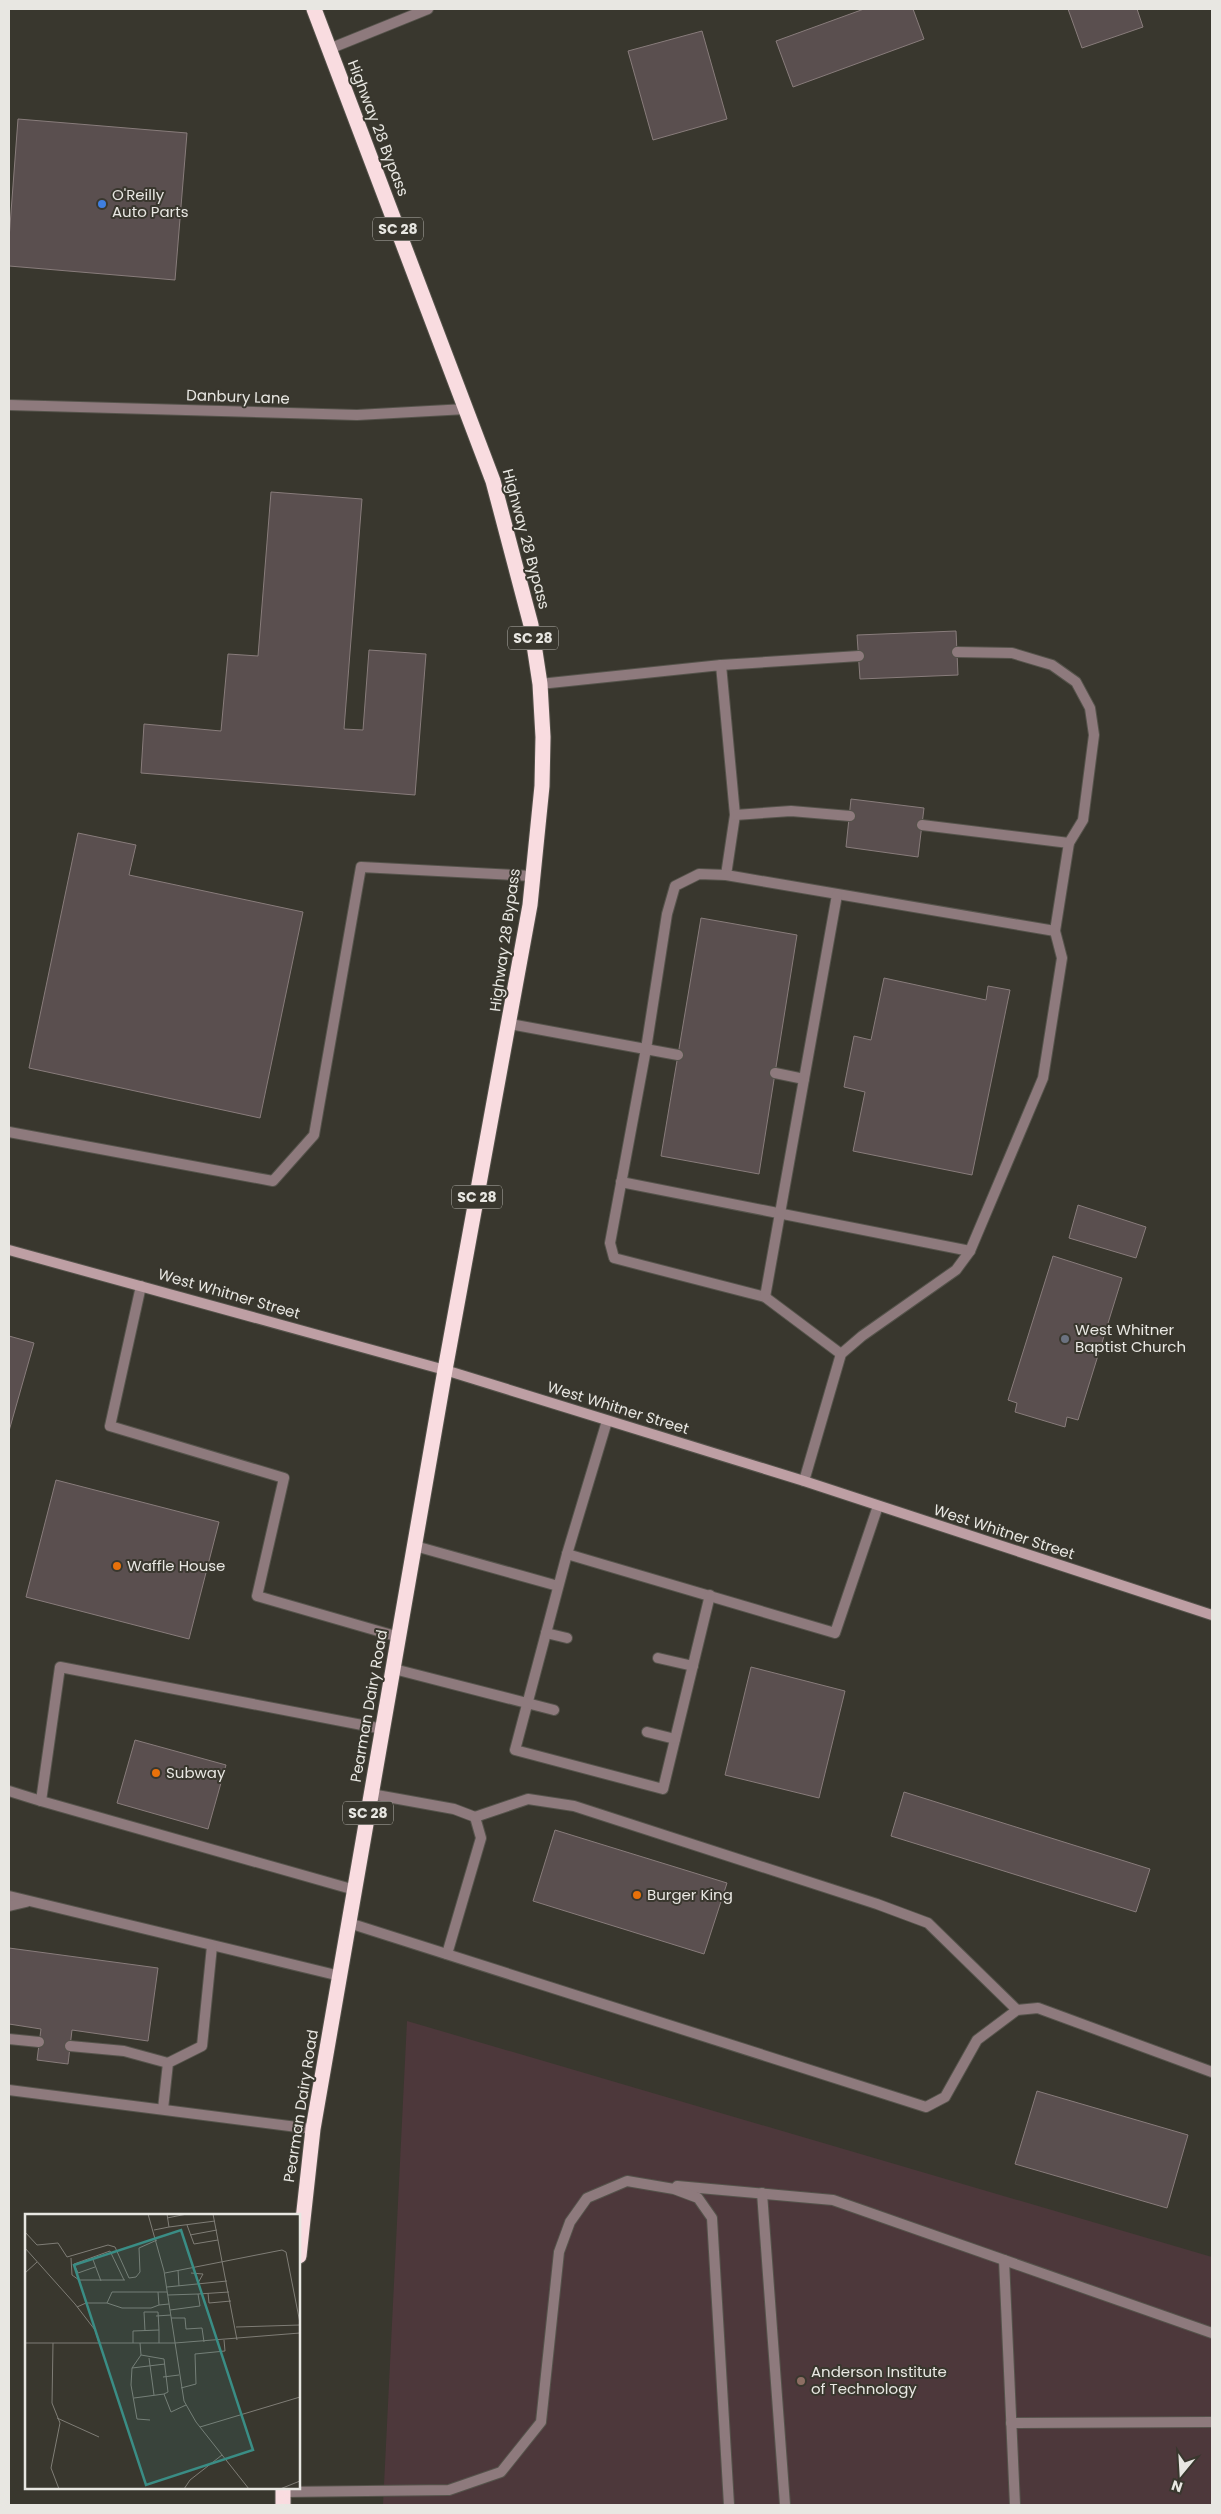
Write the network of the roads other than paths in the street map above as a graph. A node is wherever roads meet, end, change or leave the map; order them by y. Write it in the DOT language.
graph roads {
  1 [pos="314,9"];
  2 [pos="428,9"];
  3 [pos="329,49"];
  4 [pos="9,405"];
  5 [pos="466,409"];
  6 [pos="957,652"];
  7 [pos="859,656"];
  8 [pos="720,665"];
  9 [pos="540,684"];
  10 [pos="735,815"];
  11 [pos="850,816"];
  12 [pos="922,824"];
  13 [pos="1069,843"];
  14 [pos="726,875"];
  15 [pos="532,876"];
  16 [pos="837,895"];
  17 [pos="1055,931"];
  18 [pos="510,1024"];
  19 [pos="646,1049"];
  20 [pos="678,1055"];
  21 [pos="775,1073"];
  22 [pos="804,1079"];
  23 [pos="9,1132"];
  24 [pos="621,1182"];
  25 [pos="780,1212"];
  26 [pos="9,1250"];
  27 [pos="970,1251"];
  28 [pos="141,1286"];
  29 [pos="765,1297"];
  30 [pos="841,1354"];
  31 [pos="445,1370"];
  32 [pos="607,1421"];
  33 [pos="804,1481"];
  34 [pos="878,1506"];
  35 [pos="415,1546"];
  36 [pos="567,1554"];
  37 [pos="558,1586"];
  38 [pos="710,1595"];
  39 [pos="1212,1615"];
  40 [pos="546,1633"];
  41 [pos="399,1638"];
  42 [pos="567,1638"];
  43 [pos="658,1658"];
  44 [pos="693,1666"];
  45 [pos="394,1669"];
  46 [pos="527,1703"];
  47 [pos="554,1710"];
  48 [pos="383,1729"];
  49 [pos="647,1732"];
  50 [pos="675,1739"];
  51 [pos="9,1791"];
  52 [pos="372,1794"];
  53 [pos="41,1801"];
  54 [pos="475,1817"];
  55 [pos="355,1890"];
  56 [pos="9,1896"];
  57 [pos="29,1901"];
  58 [pos="9,1906"];
  59 [pos="349,1923"];
  60 [pos="212,1946"];
  61 [pos="447,1954"];
  62 [pos="340,1976"];
  63 [pos="1017,2010"];
  64 [pos="9,2039"];
  65 [pos="39,2042"];
  66 [pos="70,2046"];
  67 [pos="168,2063"];
  68 [pos="1212,2072"];
  69 [pos="9,2090"];
  70 [pos="163,2108"];
  71 [pos="313,2129"];
  72 [pos="627,2181"];
  73 [pos="762,2194"];
  74 [pos="300,2247"];
  75 [pos="1004,2260"];
  76 [pos="1212,2333"];
  77 [pos="1212,2422"];
  78 [pos="1011,2423"];
  79 [pos="283,2495"];
  80 [pos="729,2505"];
  81 [pos="785,2505"];
  82 [pos="1014,2505"];
  1 -- 3 [label="highway, Highway 28 Bypass / SC 28"];
  2 -- 3 [label="street"];
  3 -- 5 [label="highway, Highway 28 Bypass / SC 28"];
  4 -- 5 [label="street, Danbury Lane"];
  5 -- 9 [label="highway, Highway 28 Bypass / SC 28"];
  6 -- 13 [label="street"];
  7 -- 8 [label="street"];
  8 -- 9 [label="street"];
  8 -- 10 [label="street"];
  9 -- 15 [label="highway, Highway 28 Bypass / SC 28"];
  10 -- 11 [label="street"];
  10 -- 14 [label="street"];
  12 -- 13 [label="street"];
  13 -- 17 [label="street"];
  14 -- 16 [label="street"];
  14 -- 19 [label="street"];
  15 -- 18 [label="highway, Highway 28 Bypass / SC 28"];
  15 -- 23 [label="street"];
  16 -- 17 [label="street"];
  16 -- 22 [label="street"];
  17 -- 27 [label="street"];
  18 -- 19 [label="street"];
  18 -- 31 [label="highway, Highway 28 Bypass / SC 28"];
  19 -- 20 [label="street"];
  19 -- 24 [label="street"];
  21 -- 22 [label="street"];
  22 -- 25 [label="street"];
  24 -- 25 [label="street"];
  24 -- 29 [label="street"];
  25 -- 27 [label="street"];
  25 -- 29 [label="street"];
  26 -- 28 [label="main road, West Whitner Street"];
  27 -- 30 [label="street"];
  28 -- 31 [label="main road, West Whitner Street"];
  28 -- 41 [label="street"];
  29 -- 30 [label="street"];
  30 -- 33 [label="street"];
  31 -- 32 [label="main road, West Whitner Street"];
  31 -- 35 [label="highway, Pearman Dairy Road / SC 28"];
  32 -- 33 [label="main road, West Whitner Street"];
  32 -- 36 [label="street"];
  33 -- 34 [label="main road, West Whitner Street"];
  34 -- 38 [label="street"];
  34 -- 39 [label="main road, West Whitner Street"];
  35 -- 37 [label="street"];
  35 -- 41 [label="highway, Pearman Dairy Road / SC 28"];
  36 -- 37 [label="street"];
  36 -- 38 [label="street"];
  37 -- 40 [label="street"];
  38 -- 44 [label="street"];
  40 -- 42 [label="street"];
  40 -- 46 [label="street"];
  41 -- 45 [label="highway, Pearman Dairy Road / SC 28"];
  43 -- 44 [label="street"];
  44 -- 50 [label="street"];
  45 -- 46 [label="street"];
  45 -- 48 [label="highway, Pearman Dairy Road / SC 28"];
  46 -- 47 [label="street"];
  46 -- 50 [label="street"];
  48 -- 52 [label="highway, Pearman Dairy Road / SC 28"];
  48 -- 53 [label="street"];
  49 -- 50 [label="street"];
  51 -- 53 [label="street"];
  52 -- 54 [label="street"];
  52 -- 55 [label="highway, Pearman Dairy Road / SC 28"];
  53 -- 55 [label="street"];
  54 -- 61 [label="street"];
  54 -- 63 [label="street"];
  55 -- 59 [label="highway, Pearman Dairy Road / SC 28"];
  56 -- 57 [label="street"];
  57 -- 58 [label="street"];
  57 -- 60 [label="street"];
  59 -- 61 [label="street"];
  59 -- 62 [label="highway, Pearman Dairy Road / SC 28"];
  60 -- 62 [label="street"];
  60 -- 67 [label="street"];
  61 -- 63 [label="street"];
  62 -- 71 [label="highway, Pearman Dairy Road / SC 28"];
  63 -- 68 [label="street"];
  64 -- 65 [label="street"];
  66 -- 67 [label="street"];
  67 -- 70 [label="street"];
  69 -- 70 [label="street"];
  70 -- 71 [label="street"];
  71 -- 74 [label="highway, Pearman Dairy Road / SC 28"];
  72 -- 73 [label="street"];
  72 -- 79 [label="street"];
  72 -- 80 [label="street"];
  73 -- 75 [label="street"];
  73 -- 81 [label="street"];
  75 -- 76 [label="street"];
  75 -- 78 [label="street"];
  77 -- 78 [label="street"];
  78 -- 82 [label="street"];
}
